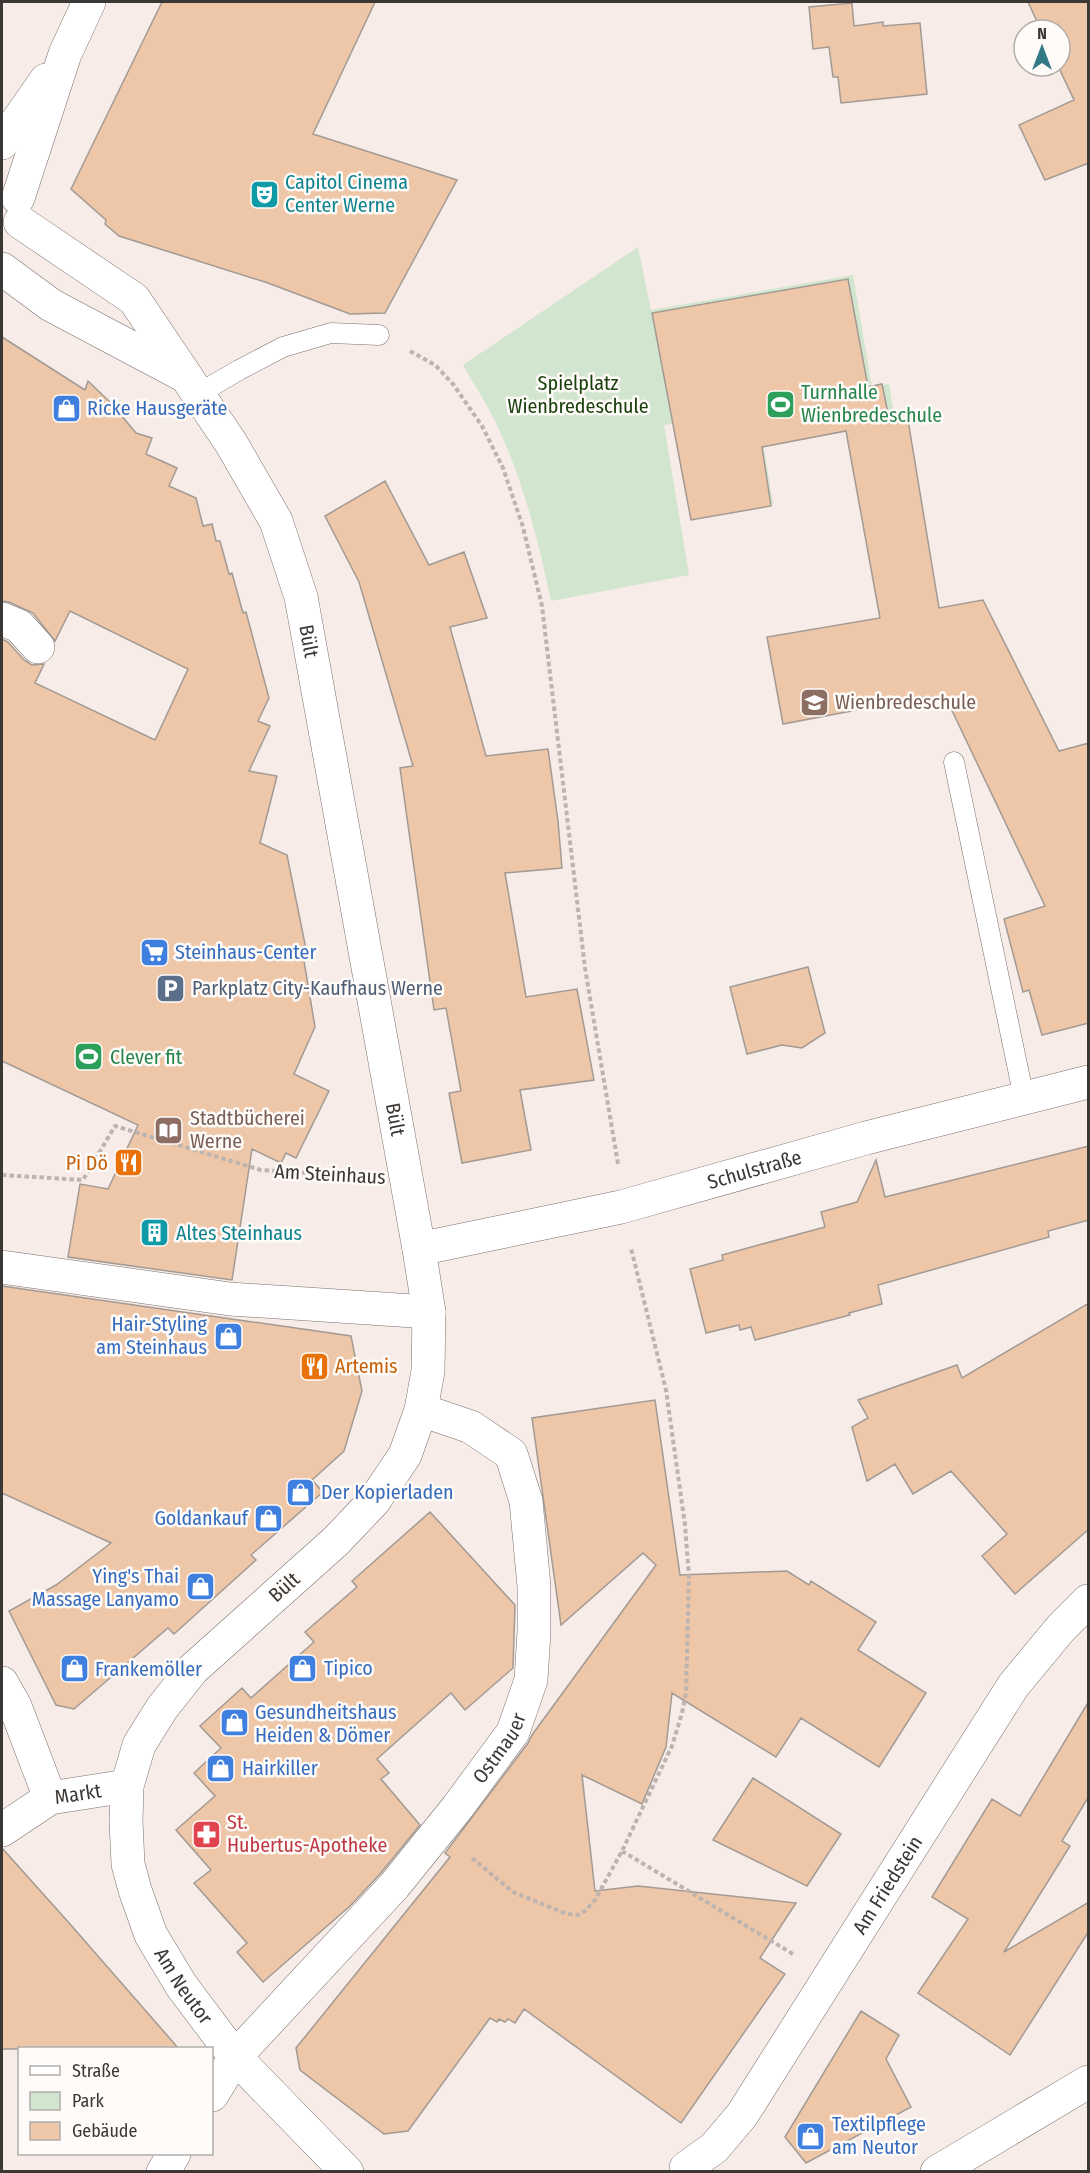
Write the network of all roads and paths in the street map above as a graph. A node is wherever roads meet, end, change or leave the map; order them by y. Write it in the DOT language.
graph roads {
  1 [pos="89,2"];
  2 [pos="65,54"];
  3 [pos="2,142"];
  4 [pos="13,198"];
  5 [pos="2,250"];
  6 [pos="2,269"];
  7 [pos="378,335"];
  8 [pos="193,386"];
  9 [pos="2,619"];
  10 [pos="38,647"];
  11 [pos="954,762"];
  12 [pos="1089,1082"];
  13 [pos="1024,1098"];
  14 [pos="2,1175"];
  15 [pos="407,1179"];
  16 [pos="621,1208"];
  17 [pos="419,1249"];
  18 [pos="2,1267"];
  19 [pos="429,1312"];
  20 [pos="421,1410"];
  21 [pos="1089,1601"];
  22 [pos="2,1683"];
  23 [pos="127,1786"];
  24 [pos="50,1798"];
  25 [pos="2,1830"];
  26 [pos="439,1830"];
  27 [pos="622,1851"];
  28 [pos="830,1976"];
  29 [pos="235,2057"];
  30 [pos="1089,2082"];
  31 [pos="213,2094"];
  32 [pos="173,2155"];
  33 [pos="686,2168"];
  34 [pos="163,2172"];
  35 [pos="347,2172"];
  36 [pos="937,2172"];
  1 -- 2 [label="street"];
  2 -- 3 [label="street"];
  2 -- 4 [label="street"];
  4 -- 5 [label="street"];
  4 -- 8 [label="street, Bült"];
  6 -- 8 [label="street, Bült"];
  7 -- 8 [label="lane"];
  7 -- 16 [label="path"];
  8 -- 15 [label="street, Bült"];
  9 -- 10 [label="street"];
  11 -- 13 [label="lane"];
  12 -- 13 [label="street, Schulstraße"];
  13 -- 16 [label="street, Schulstraße"];
  14 -- 15 [label="path, Am Steinhaus"];
  15 -- 17 [label="street, Bült"];
  16 -- 17 [label="street, Schulstraße"];
  16 -- 27 [label="path"];
  17 -- 19 [label="street, Bült"];
  18 -- 19 [label="street"];
  19 -- 20 [label="street, Bült"];
  20 -- 23 [label="street, Bült"];
  20 -- 26 [label="street, Ostmauer"];
  21 -- 28 [label="street, Am Friedstein"];
  22 -- 24 [label="street"];
  23 -- 24 [label="street, Markt"];
  23 -- 29 [label="street, Am Neutor"];
  24 -- 25 [label="street, Markt"];
  26 -- 27 [label="path"];
  26 -- 29 [label="street, Ostmauer"];
  27 -- 28 [label="path"];
  28 -- 33 [label="street, Am Friedstein"];
  29 -- 31 [label="street, Ostmauer"];
  29 -- 35 [label="street, Am Neutor"];
  30 -- 36 [label="street"];
  32 -- 34 [label="street"];
}
